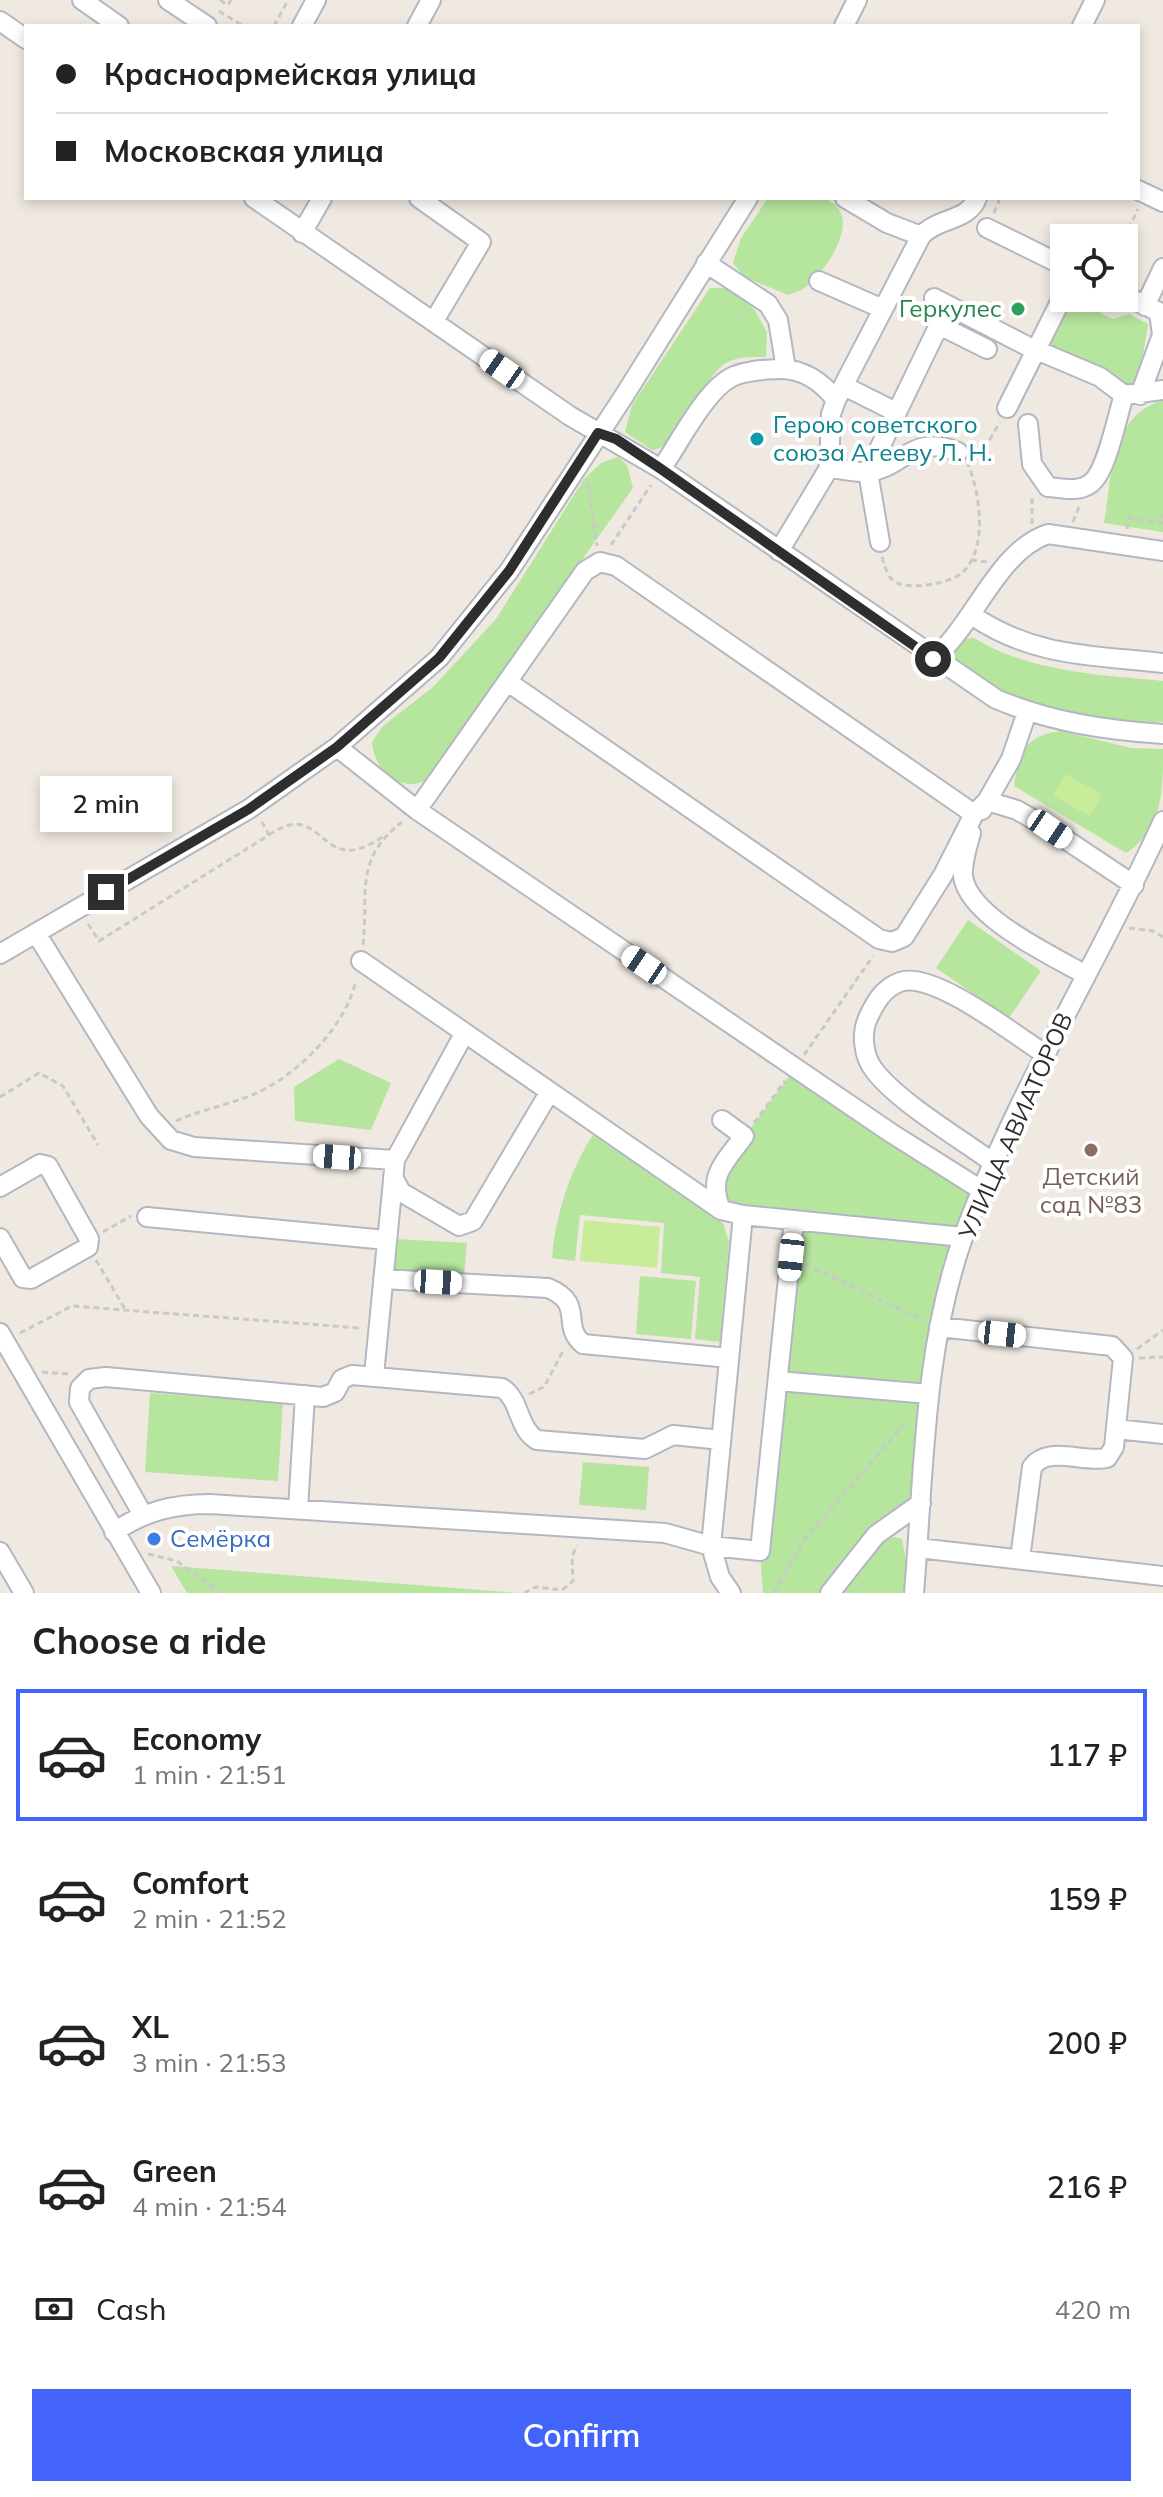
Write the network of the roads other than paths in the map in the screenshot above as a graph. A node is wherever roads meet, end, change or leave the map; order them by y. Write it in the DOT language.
graph roads {
  1 [pos="82,0"];
  2 [pos="168,0"];
  3 [pos="316,0"];
  4 [pos="431,0"];
  5 [pos="857,0"];
  6 [pos="1095,0"];
  7 [pos="0,21"];
  8 [pos="116,24"];
  9 [pos="204,24"];
  10 [pos="303,24"];
  11 [pos="418,24"];
  12 [pos="851,24"];
  13 [pos="1083,24"];
  14 [pos="24,38"];
  15 [pos="1142,192"];
  16 [pos="257,200"];
  17 [pos="321,200"];
  18 [pos="422,200"];
  19 [pos="747,200"];
  20 [pos="976,200"];
  21 [pos="1163,202"];
  22 [pos="865,204"];
  23 [pos="987,228"];
  24 [pos="302,233"];
  25 [pos="921,236"];
  26 [pos="1050,259"];
  27 [pos="706,263"];
  28 [pos="1163,268"];
  29 [pos="819,281"];
  30 [pos="934,298"];
  31 [pos="1138,302"];
  32 [pos="883,309"];
  33 [pos="1156,311"];
  34 [pos="1055,312"];
  35 [pos="434,321"];
  36 [pos="987,349"];
  37 [pos="1036,350"];
  38 [pos="786,369"];
  39 [pos="1163,390"];
  40 [pos="840,393"];
  41 [pos="1132,395"];
  42 [pos="1007,408"];
  43 [pos="896,412"];
  44 [pos="1028,424"];
  45 [pos="598,433"];
  46 [pos="958,452"];
  47 [pos="829,468"];
  48 [pos="868,472"];
  49 [pos="658,474"];
  50 [pos="880,542"];
  51 [pos="779,551"];
  52 [pos="1163,551"];
  53 [pos="973,616"];
  54 [pos="933,659"];
  55 [pos="1163,663"];
  56 [pos="508,682"];
  57 [pos="1027,712"];
  58 [pos="1163,734"];
  59 [pos="337,747"];
  60 [pos="980,807"];
  61 [pos="417,810"];
  62 [pos="1163,821"];
  63 [pos="1142,867"];
  64 [pos="1163,870"];
  65 [pos="1134,885"];
  66 [pos="36,933"];
  67 [pos="0,954"];
  68 [pos="361,961"];
  69 [pos="1086,975"];
  70 [pos="464,1034"];
  71 [pos="1045,1054"];
  72 [pos="549,1093"];
  73 [pos="722,1120"];
  74 [pos="995,1164"];
  75 [pos="394,1169"];
  76 [pos="0,1187"];
  77 [pos="983,1191"];
  78 [pos="721,1210"];
  79 [pos="743,1215"];
  80 [pos="147,1217"];
  81 [pos="801,1218"];
  82 [pos="963,1237"];
  83 [pos="0,1238"];
  84 [pos="386,1240"];
  85 [pos="383,1279"];
  86 [pos="939,1327"];
  87 [pos="0,1333"];
  88 [pos="729,1358"];
  89 [pos="374,1375"];
  90 [pos="778,1381"];
  91 [pos="305,1395"];
  92 [pos="929,1398"];
  93 [pos="1116,1429"];
  94 [pos="1163,1434"];
  95 [pos="721,1440"];
  96 [pos="921,1503"];
  97 [pos="298,1509"];
  98 [pos="143,1515"];
  99 [pos="114,1532"];
  100 [pos="711,1546"];
  101 [pos="918,1548"];
  102 [pos="0,1552"];
  103 [pos="1020,1559"];
  104 [pos="1163,1576"];
  105 [pos="24,1593"];
  106 [pos="151,1593"];
  107 [pos="731,1593"];
  108 [pos="830,1593"];
  109 [pos="914,1593"];
  1 -- 8 [label="street"];
  2 -- 9 [label="street"];
  3 -- 10 [label="street"];
  4 -- 11 [label="street"];
  5 -- 12 [label="street"];
  6 -- 13 [label="street"];
  7 -- 14 [label="street"];
  15 -- 21 [label="street"];
  16 -- 24 [label="street"];
  17 -- 24 [label="street"];
  18 -- 35 [label="street"];
  19 -- 27 [label="street"];
  20 -- 25 [label="street"];
  22 -- 25 [label="street"];
  23 -- 26 [label="street"];
  24 -- 35 [label="street"];
  25 -- 32 [label="street"];
  27 -- 38 [label="street"];
  27 -- 45 [label="street"];
  28 -- 33 [label="street"];
  29 -- 32 [label="street"];
  30 -- 37 [label="street"];
  31 -- 33 [label="street"];
  32 -- 40 [label="street"];
  33 -- 41 [label="street"];
  34 -- 37 [label="street"];
  35 -- 45 [label="street"];
  36 -- 43 [label="street"];
  37 -- 41 [label="street"];
  37 -- 42 [label="street"];
  38 -- 40 [label="street"];
  38 -- 49 [label="street"];
  39 -- 41 [label="street"];
  40 -- 43 [label="street"];
  40 -- 47 [label="street"];
  41 -- 44 [label="street"];
  43 -- 48 [label="street"];
  45 -- 49 [label="street"];
  45 -- 59 [label="street"];
  46 -- 48 [label="street"];
  47 -- 48 [label="street"];
  47 -- 51 [label="street"];
  48 -- 50 [label="street"];
  49 -- 51 [label="street"];
  51 -- 54 [label="street"];
  52 -- 53 [label="street"];
  53 -- 54 [label="street"];
  53 -- 55 [label="street"];
  54 -- 57 [label="street"];
  56 -- 60 [label="street"];
  56 -- 60 [label="street"];
  56 -- 61 [label="street"];
  57 -- 58 [label="street"];
  57 -- 60 [label="street"];
  59 -- 61 [label="street"];
  59 -- 66 [label="street"];
  60 -- 65 [label="street"];
  60 -- 69 [label="street"];
  61 -- 77 [label="street"];
  62 -- 63 [label="street, УЛИЦА АВИАТОРОВ"];
  63 -- 64 [label="street"];
  63 -- 65 [label="street, УЛИЦА АВИАТОРОВ"];
  65 -- 69 [label="street, УЛИЦА АВИАТОРОВ"];
  66 -- 67 [label="street"];
  66 -- 75 [label="street"];
  68 -- 70 [label="street"];
  69 -- 71 [label="street, УЛИЦА АВИАТОРОВ"];
  70 -- 72 [label="street"];
  70 -- 75 [label="street"];
  71 -- 74 [label="street, УЛИЦА АВИАТОРОВ"];
  71 -- 74 [label="street"];
  72 -- 75 [label="street"];
  72 -- 78 [label="street"];
  73 -- 78 [label="street"];
  74 -- 77 [label="street, УЛИЦА АВИАТОРОВ"];
  75 -- 84 [label="street"];
  76 -- 83 [label="street"];
  77 -- 82 [label="street, УЛИЦА АВИАТОРОВ"];
  78 -- 79 [label="street"];
  79 -- 81 [label="street"];
  79 -- 88 [label="street"];
  80 -- 84 [label="street"];
  81 -- 82 [label="street"];
  81 -- 90 [label="street"];
  82 -- 86 [label="street, УЛИЦА АВИАТОРОВ"];
  84 -- 85 [label="street"];
  85 -- 88 [label="street"];
  85 -- 89 [label="street"];
  86 -- 92 [label="street, УЛИЦА АВИАТОРОВ"];
  86 -- 93 [label="street"];
  87 -- 99 [label="street"];
  88 -- 95 [label="street"];
  89 -- 91 [label="street"];
  89 -- 95 [label="street"];
  90 -- 92 [label="street"];
  90 -- 100 [label="street"];
  91 -- 97 [label="street"];
  91 -- 98 [label="street"];
  92 -- 96 [label="street, УЛИЦА АВИАТОРОВ"];
  93 -- 94 [label="street"];
  93 -- 103 [label="street"];
  95 -- 100 [label="street"];
  96 -- 101 [label="street, УЛИЦА АВИАТОРОВ"];
  96 -- 108 [label="street"];
  97 -- 98 [label="street"];
  97 -- 100 [label="street"];
  98 -- 99 [label="street"];
  99 -- 106 [label="street"];
  100 -- 107 [label="street"];
  101 -- 103 [label="street"];
  101 -- 109 [label="street, УЛИЦА АВИАТОРОВ"];
  102 -- 105 [label="street"];
  103 -- 104 [label="street"];
}
